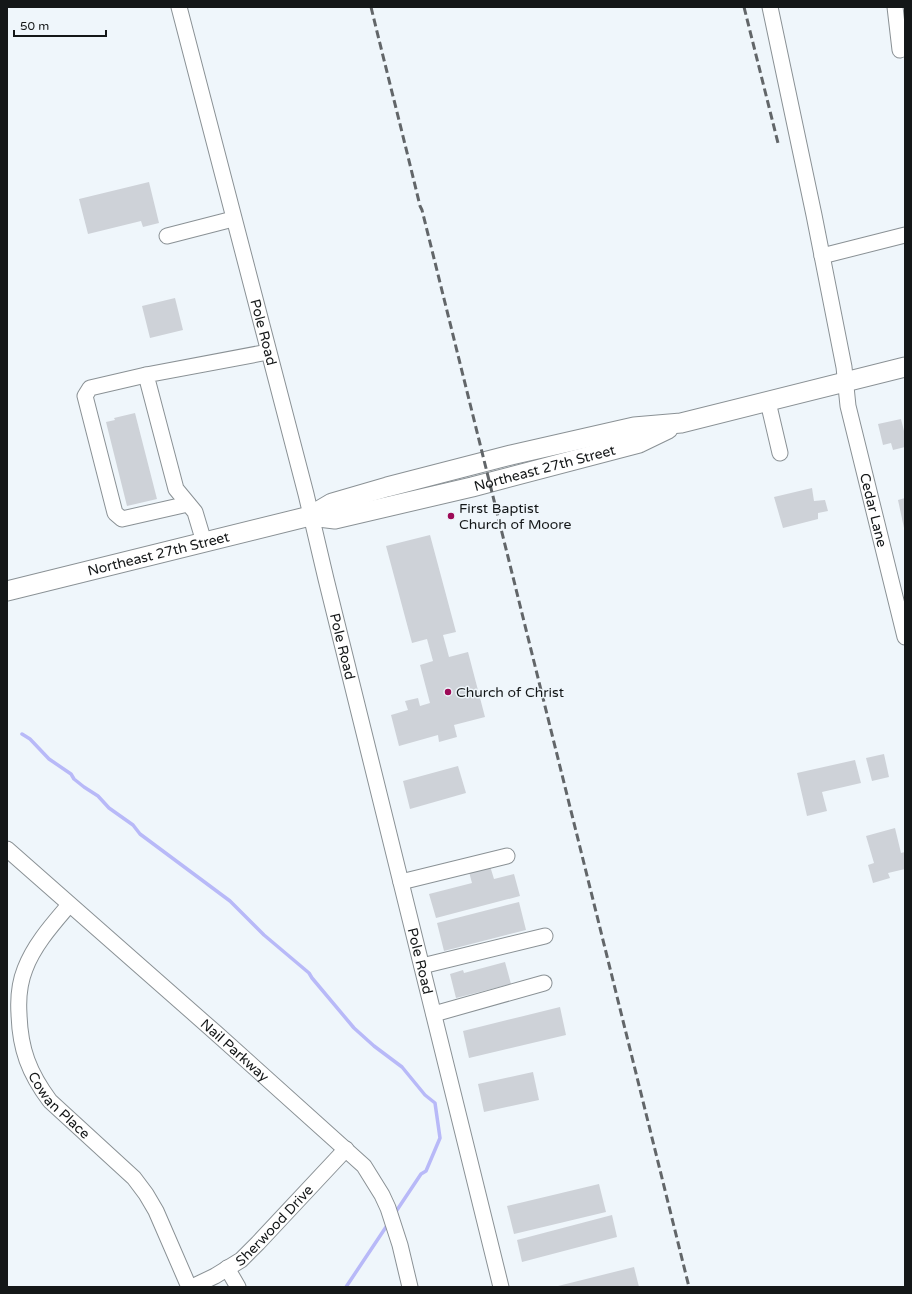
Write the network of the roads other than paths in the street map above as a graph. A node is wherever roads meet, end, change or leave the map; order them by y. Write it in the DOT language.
graph roads {
  1 [pos="179,7"];
  2 [pos="770,7"];
  3 [pos="895,7"];
  4 [pos="900,50"];
  5 [pos="234,219"];
  6 [pos="905,235"];
  7 [pos="167,236"];
  8 [pos="822,256"];
  9 [pos="268,352"];
  10 [pos="905,367"];
  11 [pos="146,375"];
  12 [pos="845,382"];
  13 [pos="768,402"];
  14 [pos="780,453"];
  15 [pos="188,504"];
  16 [pos="310,516"];
  17 [pos="204,542"];
  18 [pos="7,591"];
  19 [pos="905,637"];
  20 [pos="7,849"];
  21 [pos="507,856"];
  22 [pos="401,882"];
  23 [pos="70,905"];
  24 [pos="545,936"];
  25 [pos="422,966"];
  26 [pos="544,983"];
  27 [pos="434,1014"];
  28 [pos="346,1149"];
  29 [pos="227,1268"];
  30 [pos="190,1287"];
  31 [pos="238,1287"];
  32 [pos="410,1287"];
  33 [pos="501,1287"];
  1 -- 5 [label="street, Pole Road"];
  2 -- 8 [label="street, Cedar Lane"];
  3 -- 4 [label="street"];
  5 -- 7 [label="street"];
  5 -- 9 [label="street, Pole Road"];
  6 -- 8 [label="street"];
  8 -- 12 [label="street, Cedar Lane"];
  9 -- 11 [label="street"];
  9 -- 16 [label="street, Pole Road"];
  10 -- 12 [label="main road, Northeast 27th Street"];
  11 -- 15 [label="street"];
  11 -- 15 [label="street"];
  12 -- 13 [label="main road, Northeast 27th Street"];
  12 -- 19 [label="street, Cedar Lane"];
  13 -- 14 [label="street"];
  13 -- 16 [label="main road, Northeast 27th Street"];
  15 -- 17 [label="street"];
  16 -- 17 [label="main road, Northeast 27th Street"];
  16 -- 22 [label="street, Pole Road"];
  17 -- 18 [label="main road, Northeast 27th Street"];
  20 -- 23 [label="street, Nail Parkway"];
  21 -- 22 [label="street"];
  22 -- 25 [label="street, Pole Road"];
  23 -- 28 [label="street, Nail Parkway"];
  23 -- 30 [label="street, Cowan Place"];
  24 -- 25 [label="street"];
  25 -- 27 [label="street, Pole Road"];
  26 -- 27 [label="street"];
  27 -- 33 [label="street, Pole Road"];
  28 -- 29 [label="street, Sherwood Drive"];
  28 -- 32 [label="street, Nail Parkway"];
  29 -- 30 [label="street, Sherwood Drive"];
  29 -- 31 [label="street"];
}
